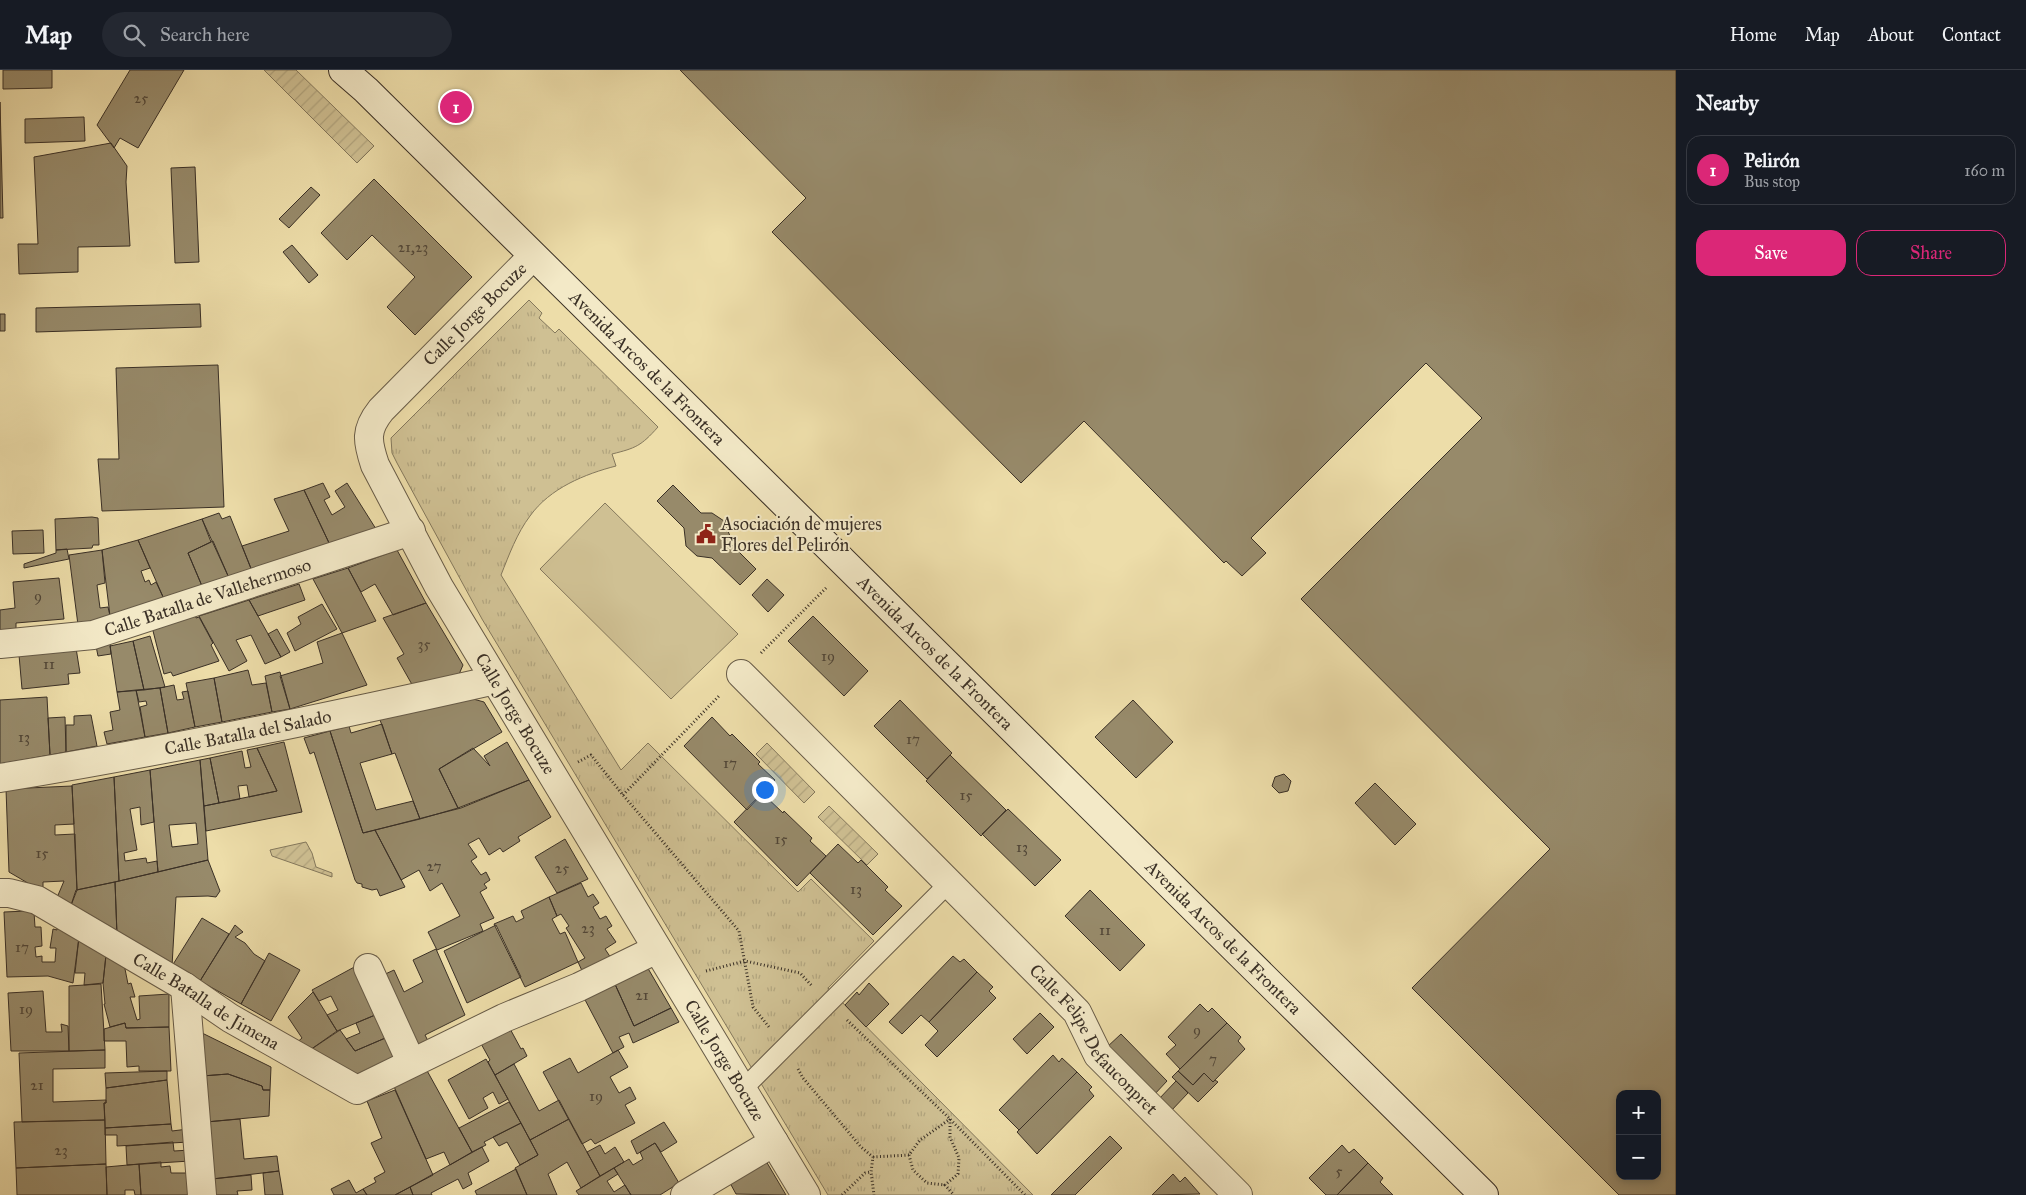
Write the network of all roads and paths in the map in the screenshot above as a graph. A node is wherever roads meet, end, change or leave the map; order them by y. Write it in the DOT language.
graph roads {
  1 [pos="343,70"];
  2 [pos="359,80"];
  3 [pos="533,256"];
  4 [pos="411,531"];
  5 [pos="0,644"];
  6 [pos="740,674"];
  7 [pos="495,680"];
  8 [pos="553,777"];
  9 [pos="0,778"];
  10 [pos="949,883"];
  11 [pos="0,893"];
  12 [pos="657,949"];
  13 [pos="745,961"];
  14 [pos="368,968"];
  15 [pos="675,978"];
  16 [pos="185,987"];
  17 [pos="829,1003"];
  18 [pos="785,1047"];
  19 [pos="411,1062"];
  20 [pos="743,1089"];
  21 [pos="950,1119"];
  22 [pos="774,1142"];
  23 [pos="909,1155"];
  24 [pos="873,1157"];
  25 [pos="871,1172"];
  26 [pos="945,1185"];
  27 [pos="202,1195"];
  28 [pos="686,1195"];
  29 [pos="806,1195"];
  30 [pos="842,1195"];
  31 [pos="874,1195"];
  32 [pos="954,1195"];
  33 [pos="1025,1195"];
  34 [pos="1238,1195"];
  35 [pos="1484,1195"];
  1 -- 2 [label="street, Avenida Arcos de la Frontera"];
  2 -- 3 [label="street, Avenida Arcos de la Frontera"];
  3 -- 4 [label="street, Calle Jorge Bocuze"];
  3 -- 35 [label="street, Avenida Arcos de la Frontera"];
  4 -- 5 [label="street, Calle Batalla de Vallehermoso"];
  4 -- 7 [label="street, Calle Jorge Bocuze"];
  6 -- 10 [label="street, Calle Felipe Defauconpret"];
  7 -- 8 [label="street, Calle Jorge Bocuze"];
  7 -- 9 [label="street, Calle Batalla del Salado"];
  8 -- 12 [label="street, Calle Jorge Bocuze"];
  8 -- 13 [label="path"];
  10 -- 17 [label="lane"];
  10 -- 34 [label="street, Calle Felipe Defauconpret"];
  11 -- 16 [label="street, Calle Batalla de Jimena"];
  12 -- 15 [label="street, Calle Jorge Bocuze"];
  12 -- 19 [label="street, Calle Batalla de Jimena"];
  13 -- 15 [label="path"];
  13 -- 17 [label="path"];
  13 -- 18 [label="path"];
  14 -- 19 [label="street"];
  15 -- 20 [label="street, Calle Jorge Bocuze"];
  16 -- 19 [label="street, Calle Batalla de Jimena"];
  16 -- 27 [label="street"];
  17 -- 18 [label="lane"];
  17 -- 21 [label="path"];
  18 -- 20 [label="lane"];
  18 -- 24 [label="path"];
  20 -- 22 [label="street, Calle Jorge Bocuze"];
  21 -- 23 [label="path"];
  21 -- 26 [label="path"];
  21 -- 33 [label="path"];
  22 -- 28 [label="street"];
  22 -- 29 [label="street, Calle Jorge Bocuze"];
  23 -- 24 [label="path"];
  23 -- 26 [label="path"];
  24 -- 25 [label="path"];
  25 -- 30 [label="path"];
  25 -- 31 [label="path"];
  26 -- 32 [label="path"];
}
